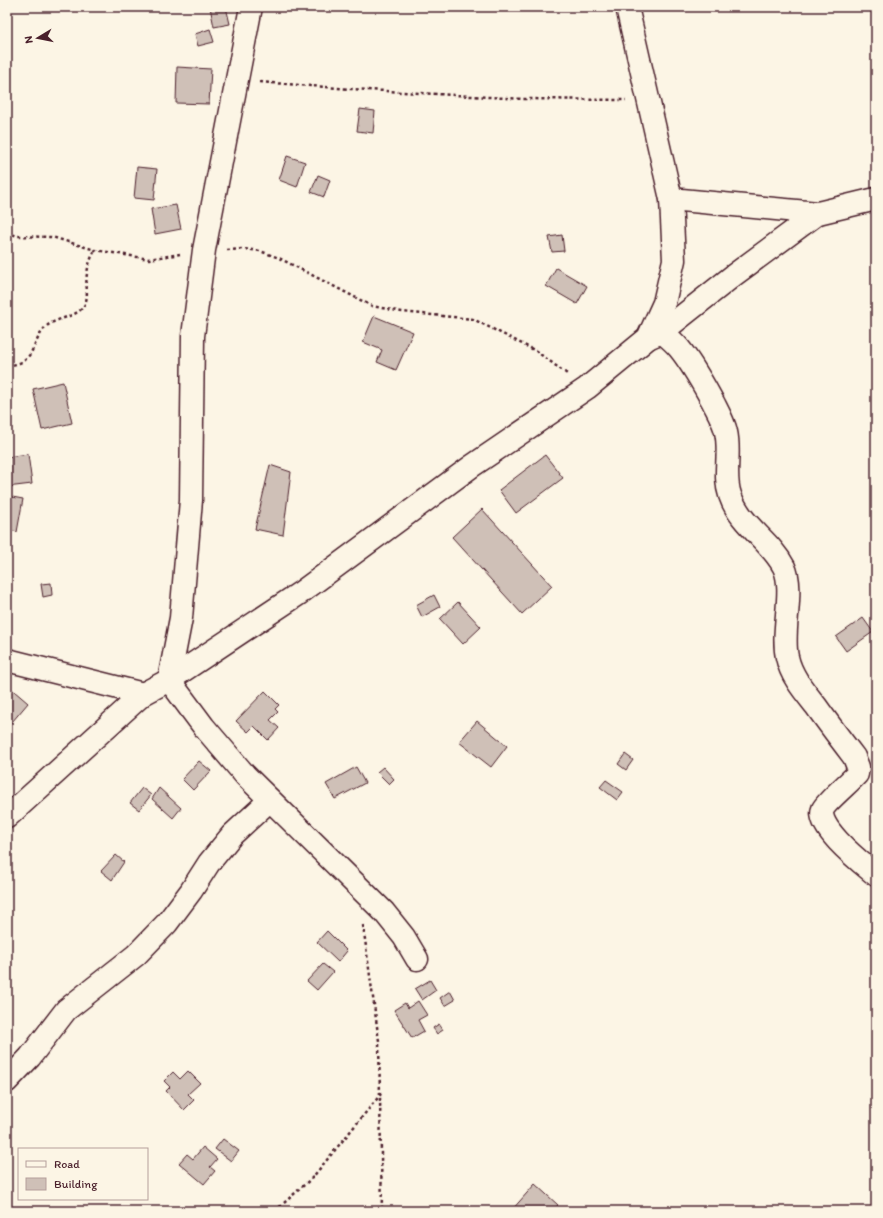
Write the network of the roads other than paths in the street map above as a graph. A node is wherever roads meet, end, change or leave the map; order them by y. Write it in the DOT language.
graph roads {
  1 [pos="251,7"];
  2 [pos="627,7"];
  3 [pos="671,199"];
  4 [pos="876,199"];
  5 [pos="818,213"];
  6 [pos="655,335"];
  7 [pos="7,660"];
  8 [pos="169,680"];
  9 [pos="143,694"];
  10 [pos="270,800"];
  11 [pos="7,817"];
  12 [pos="876,875"];
  13 [pos="417,959"];
  14 [pos="7,1081"];
  1 -- 8 [label="street"];
  2 -- 3 [label="street"];
  3 -- 5 [label="street"];
  3 -- 6 [label="street"];
  4 -- 5 [label="street"];
  5 -- 6 [label="street"];
  6 -- 8 [label="street"];
  6 -- 12 [label="street"];
  7 -- 9 [label="street"];
  8 -- 9 [label="street"];
  8 -- 10 [label="street"];
  9 -- 11 [label="street"];
  10 -- 13 [label="street"];
  10 -- 14 [label="street"];
}
